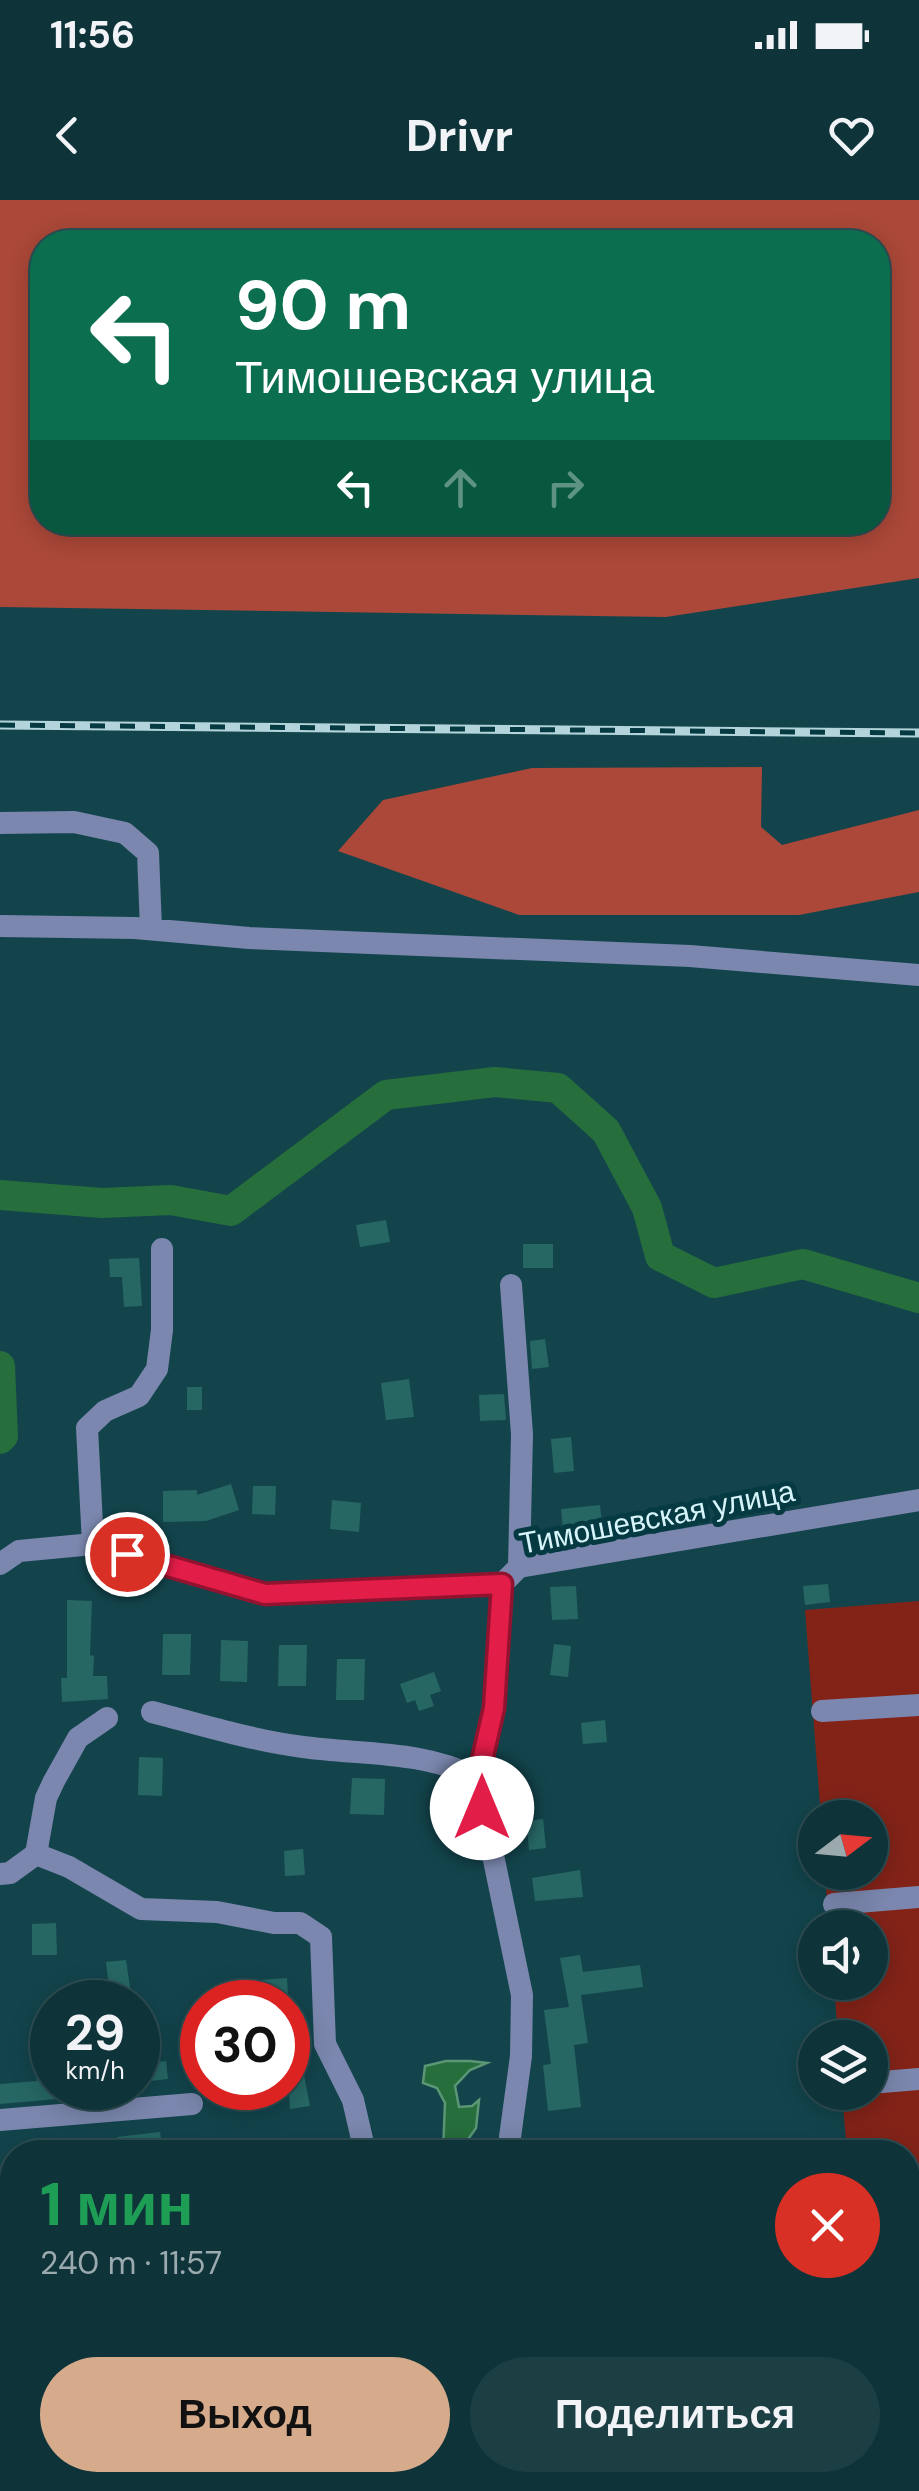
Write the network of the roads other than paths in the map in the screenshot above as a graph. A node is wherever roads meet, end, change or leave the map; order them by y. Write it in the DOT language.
graph roads {
  1 [pos="0,823"];
  2 [pos="0,926"];
  3 [pos="143,929"];
  4 [pos="919,975"];
  5 [pos="162,1249"];
  6 [pos="511,1285"];
  7 [pos="919,1500"];
  8 [pos="93,1544"];
  9 [pos="0,1564"];
  10 [pos="519,1567"];
  11 [pos="502,1584"];
  12 [pos="919,1705"];
  13 [pos="822,1711"];
  14 [pos="152,1712"];
  15 [pos="107,1718"];
  16 [pos="478,1778"];
  17 [pos="36,1854"];
  18 [pos="0,1874"];
  19 [pos="919,1897"];
  20 [pos="834,1904"];
  21 [pos="919,2079"];
  22 [pos="888,2082"];
  23 [pos="180,2105"];
  24 [pos="0,2120"];
  25 [pos="362,2140"];
  26 [pos="510,2140"];
  1 -- 3 [label="street"];
  2 -- 3 [label="street"];
  3 -- 4 [label="street"];
  5 -- 8 [label="street"];
  6 -- 10 [label="street"];
  7 -- 10 [label="street, Тимошевская улица"];
  8 -- 9 [label="street, Тимошевская улица"];
  8 -- 11 [label="street, Тимошевская улица"];
  10 -- 11 [label="street, Тимошевская улица"];
  11 -- 16 [label="street"];
  12 -- 13 [label="street"];
  14 -- 16 [label="street"];
  15 -- 17 [label="street"];
  16 -- 26 [label="street"];
  17 -- 18 [label="street"];
  17 -- 25 [label="street"];
  19 -- 20 [label="street"];
  21 -- 22 [label="street"];
  23 -- 24 [label="street"];
}
